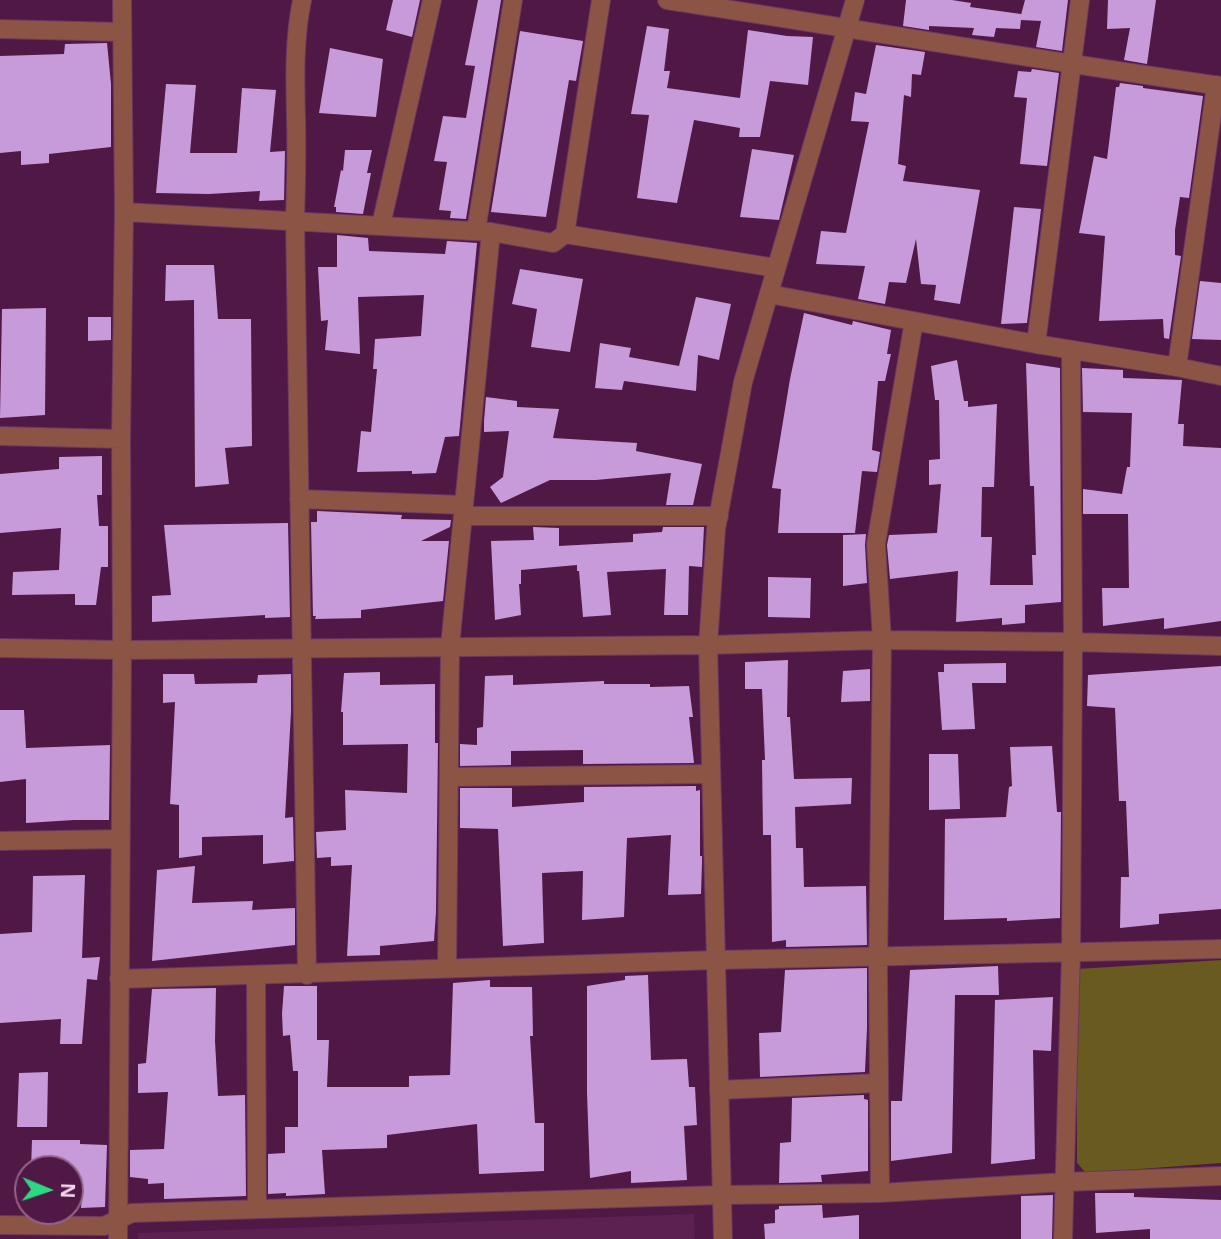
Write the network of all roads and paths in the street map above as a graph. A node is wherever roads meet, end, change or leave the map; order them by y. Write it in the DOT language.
graph roads {
  1 [pos="122,0"];
  2 [pos="302,0"];
  3 [pos="432,0"];
  4 [pos="513,0"];
  5 [pos="601,0"];
  6 [pos="667,0"];
  7 [pos="855,0"];
  8 [pos="1080,0"];
  9 [pos="847,27"];
  10 [pos="0,30"];
  11 [pos="121,32"];
  12 [pos="1072,64"];
  13 [pos="1219,86"];
  14 [pos="124,212"];
  15 [pos="295,221"];
  16 [pos="381,225"];
  17 [pos="484,232"];
  18 [pos="565,234"];
  19 [pos="776,268"];
  20 [pos="769,294"];
  21 [pos="914,321"];
  22 [pos="1035,344"];
  23 [pos="1071,350"];
  24 [pos="1177,367"];
  25 [pos="1221,376"];
  26 [pos="0,436"];
  27 [pos="121,439"];
  28 [pos="299,499"];
  29 [pos="464,511"];
  30 [pos="719,516"];
  31 [pos="881,640"];
  32 [pos="1073,642"];
  33 [pos="708,645"];
  34 [pos="450,646"];
  35 [pos="1221,646"];
  36 [pos="302,647"];
  37 [pos="0,648"];
  38 [pos="122,650"];
  39 [pos="711,774"];
  40 [pos="449,777"];
  41 [pos="121,839"];
  42 [pos="0,841"];
  43 [pos="1221,949"];
  44 [pos="1072,953"];
  45 [pos="879,956"];
  46 [pos="716,960"];
  47 [pos="447,968"];
  48 [pos="307,975"];
  49 [pos="256,976"];
  50 [pos="119,979"];
  51 [pos="879,1083"];
  52 [pos="719,1090"];
  53 [pos="1221,1176"];
  54 [pos="1065,1182"];
  55 [pos="880,1193"];
  56 [pos="722,1195"];
  57 [pos="257,1209"];
  58 [pos="118,1220"];
  59 [pos="0,1224"];
  60 [pos="118,1239"];
  61 [pos="723,1239"];
  62 [pos="1063,1239"];
  1 -- 11 [label="street"];
  2 -- 15 [label="street"];
  3 -- 16 [label="street"];
  4 -- 17 [label="street"];
  5 -- 18 [label="street"];
  6 -- 9 [label="street"];
  7 -- 9 [label="street"];
  8 -- 12 [label="street"];
  9 -- 12 [label="street"];
  9 -- 19 [label="street"];
  10 -- 11 [label="street"];
  11 -- 14 [label="street"];
  12 -- 13 [label="street"];
  12 -- 22 [label="street"];
  13 -- 24 [label="street"];
  14 -- 15 [label="street"];
  14 -- 27 [label="street"];
  15 -- 16 [label="street"];
  15 -- 28 [label="street"];
  16 -- 17 [label="street"];
  17 -- 18 [label="street"];
  17 -- 29 [label="street"];
  18 -- 19 [label="street"];
  19 -- 20 [label="street"];
  20 -- 21 [label="street"];
  20 -- 30 [label="street"];
  21 -- 22 [label="street"];
  21 -- 31 [label="street"];
  22 -- 23 [label="street"];
  23 -- 24 [label="street"];
  23 -- 32 [label="street"];
  24 -- 25 [label="street"];
  26 -- 27 [label="street"];
  27 -- 38 [label="street"];
  28 -- 29 [label="street"];
  28 -- 36 [label="street"];
  29 -- 30 [label="street"];
  29 -- 34 [label="street"];
  30 -- 33 [label="street"];
  31 -- 32 [label="street"];
  31 -- 33 [label="street"];
  31 -- 45 [label="street"];
  32 -- 35 [label="street"];
  32 -- 44 [label="street"];
  33 -- 34 [label="street"];
  33 -- 39 [label="street"];
  34 -- 36 [label="street"];
  34 -- 40 [label="street"];
  36 -- 38 [label="street"];
  36 -- 48 [label="street"];
  37 -- 38 [label="street"];
  38 -- 41 [label="street"];
  39 -- 40 [label="street"];
  39 -- 46 [label="street"];
  40 -- 47 [label="street"];
  41 -- 42 [label="street"];
  41 -- 50 [label="street"];
  43 -- 44 [label="street"];
  44 -- 45 [label="street"];
  44 -- 54 [label="street"];
  45 -- 46 [label="street"];
  45 -- 51 [label="street"];
  46 -- 47 [label="street"];
  46 -- 52 [label="street"];
  47 -- 48 [label="street"];
  48 -- 49 [label="street"];
  49 -- 50 [label="street"];
  49 -- 57 [label="street"];
  50 -- 58 [label="street"];
  51 -- 52 [label="street"];
  51 -- 55 [label="street"];
  52 -- 56 [label="street"];
  53 -- 54 [label="street"];
  54 -- 55 [label="street"];
  54 -- 62 [label="street"];
  55 -- 56 [label="street"];
  56 -- 57 [label="street"];
  56 -- 61 [label="street"];
  57 -- 58 [label="street"];
  58 -- 59 [label="street"];
  58 -- 60 [label="street"];
}
